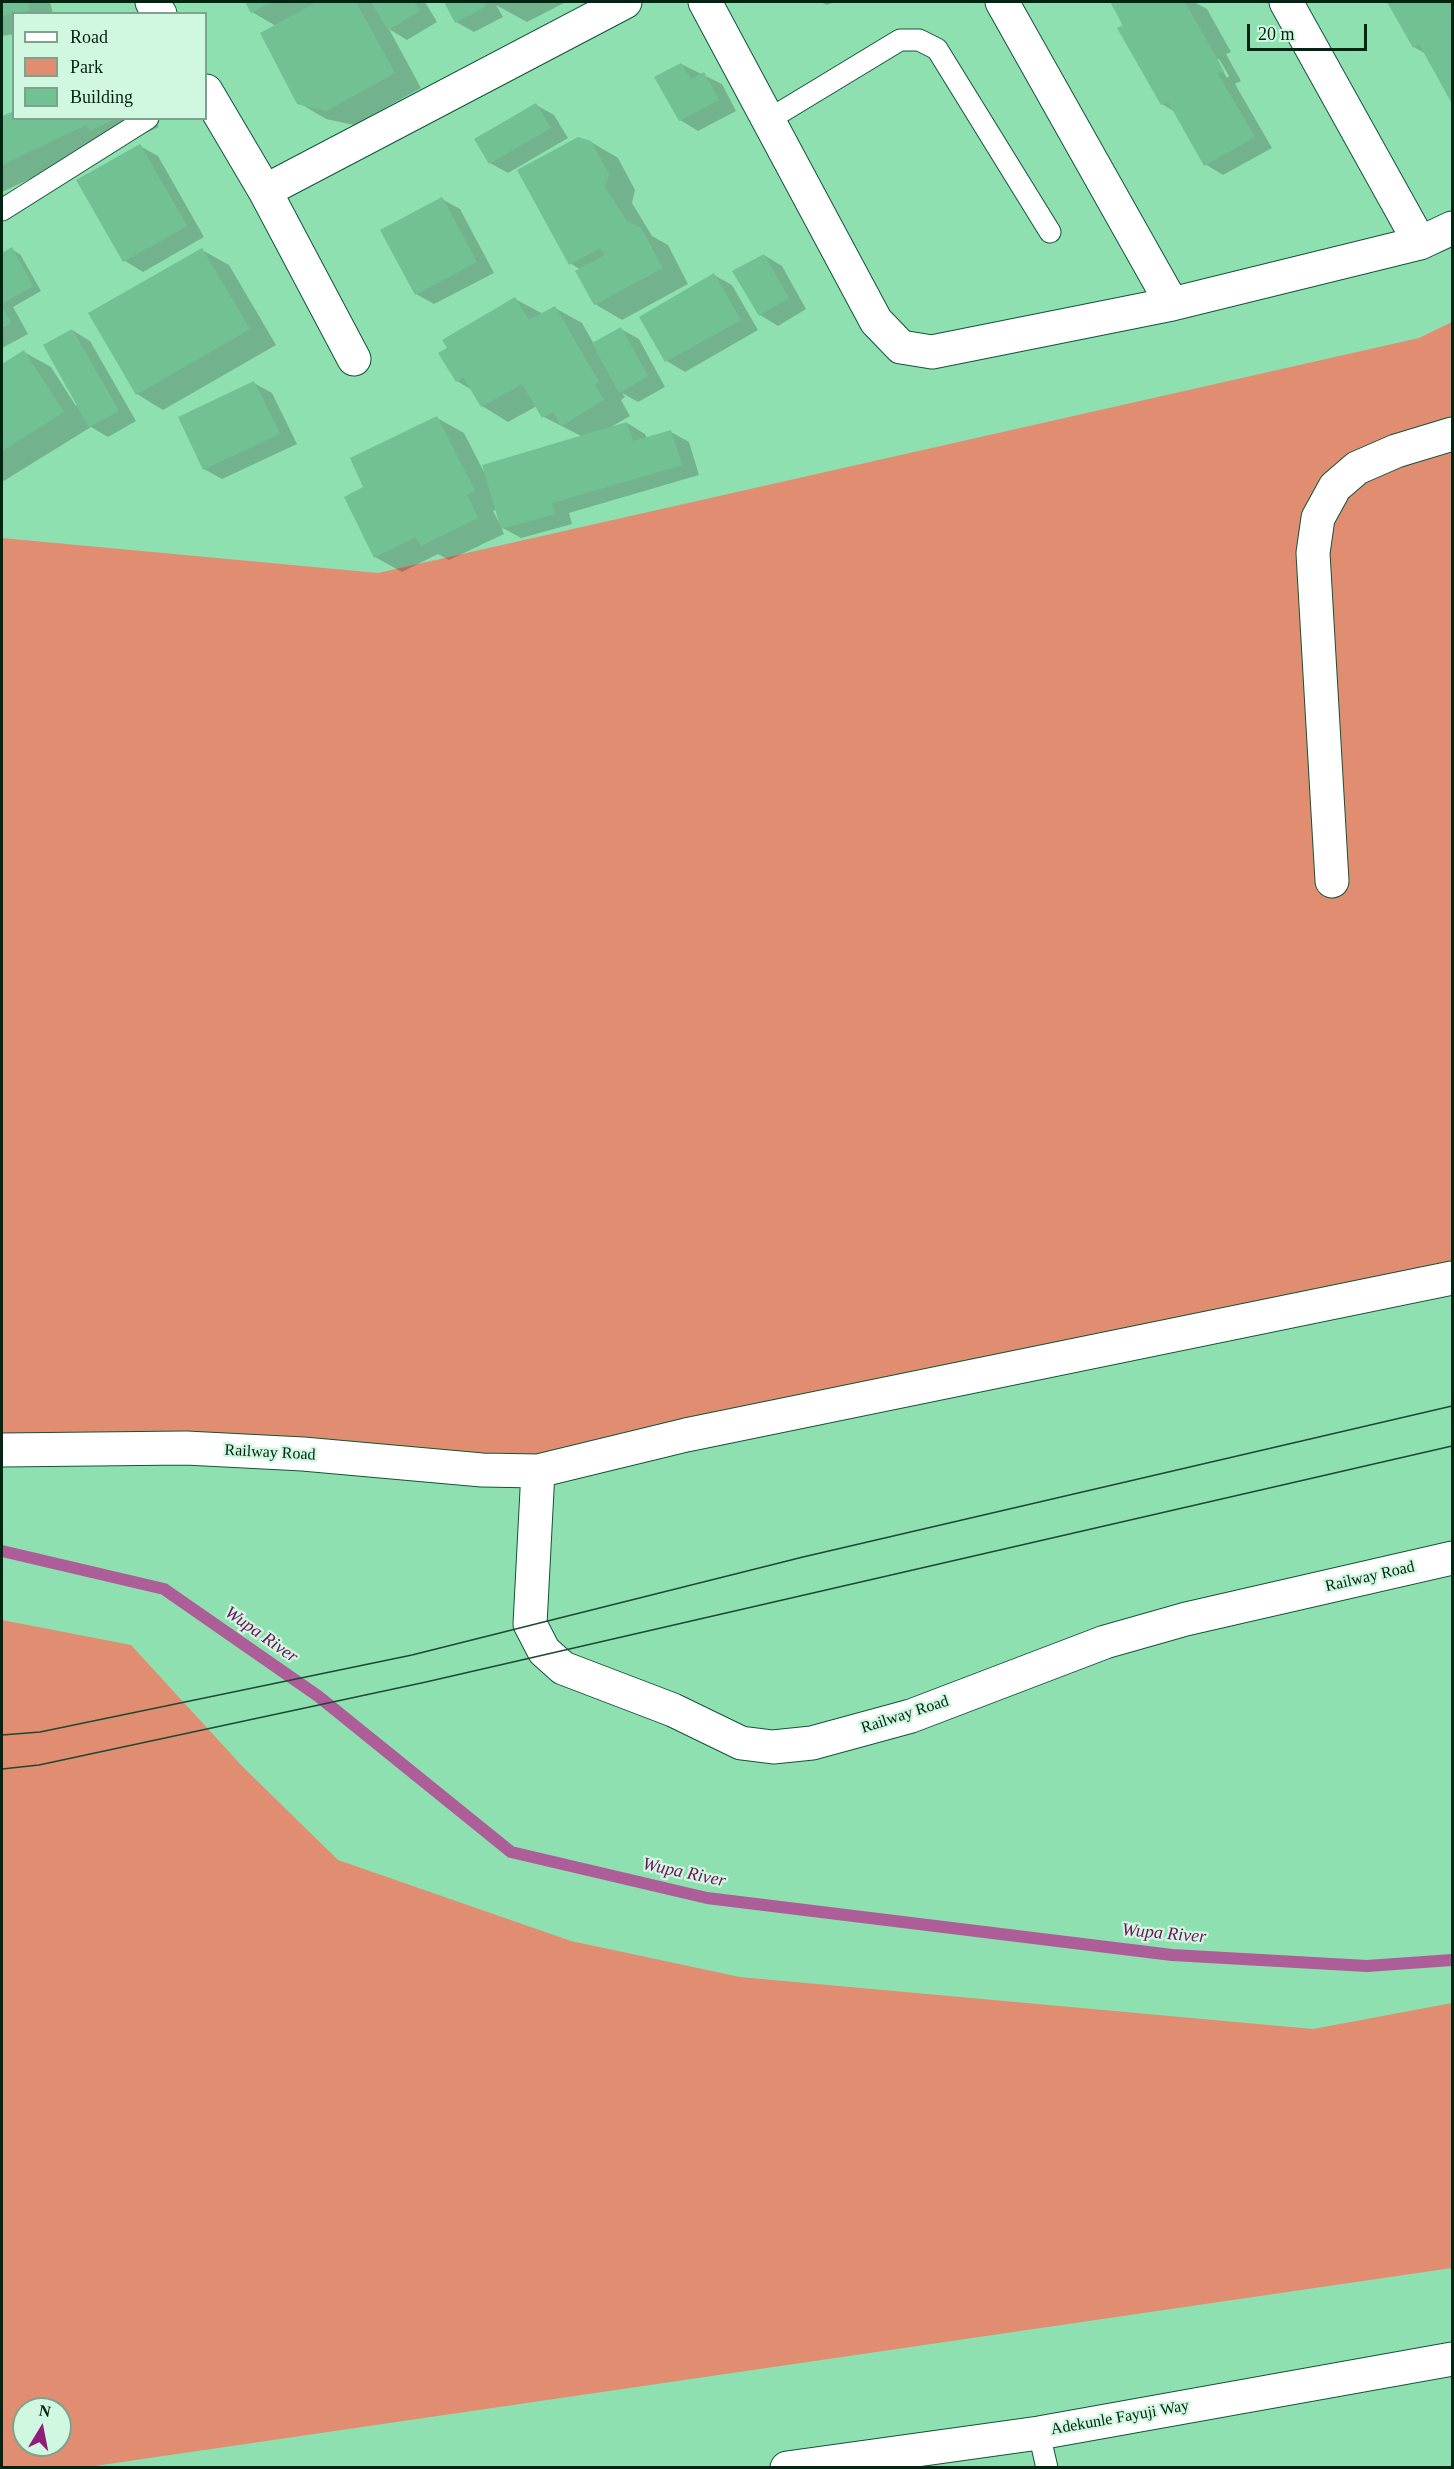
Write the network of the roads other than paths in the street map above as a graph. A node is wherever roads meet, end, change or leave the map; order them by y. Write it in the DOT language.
graph roads {
  1 [pos="625,2"];
  2 [pos="705,2"];
  3 [pos="1002,2"];
  4 [pos="1286,2"];
  5 [pos="207,93"];
  6 [pos="145,120"];
  7 [pos="768,120"];
  8 [pos="265,191"];
  9 [pos="2,210"];
  10 [pos="1050,232"];
  11 [pos="1443,236"];
  12 [pos="1172,304"];
  13 [pos="354,359"];
  14 [pos="1452,434"];
  15 [pos="1332,881"];
  16 [pos="1452,1278"];
  17 [pos="2,1450"];
  18 [pos="538,1471"];
  19 [pos="1452,1558"];
  20 [pos="1452,2359"];
  21 [pos="1039,2433"];
  22 [pos="787,2468"];
  23 [pos="1047,2468"];
  1 -- 8 [label="street"];
  2 -- 7 [label="street"];
  3 -- 12 [label="street"];
  4 -- 11 [label="street"];
  5 -- 8 [label="street"];
  6 -- 9 [label="lane"];
  7 -- 10 [label="lane"];
  7 -- 12 [label="street"];
  8 -- 13 [label="street"];
  11 -- 12 [label="street"];
  14 -- 15 [label="street"];
  16 -- 18 [label="street, Railway Road"];
  17 -- 18 [label="street, Railway Road"];
  18 -- 19 [label="street, Railway Road"];
  20 -- 21 [label="street, Adekunle Fayuji Way"];
  21 -- 22 [label="street, Adekunle Fayuji Way"];
  21 -- 23 [label="lane"];
}
